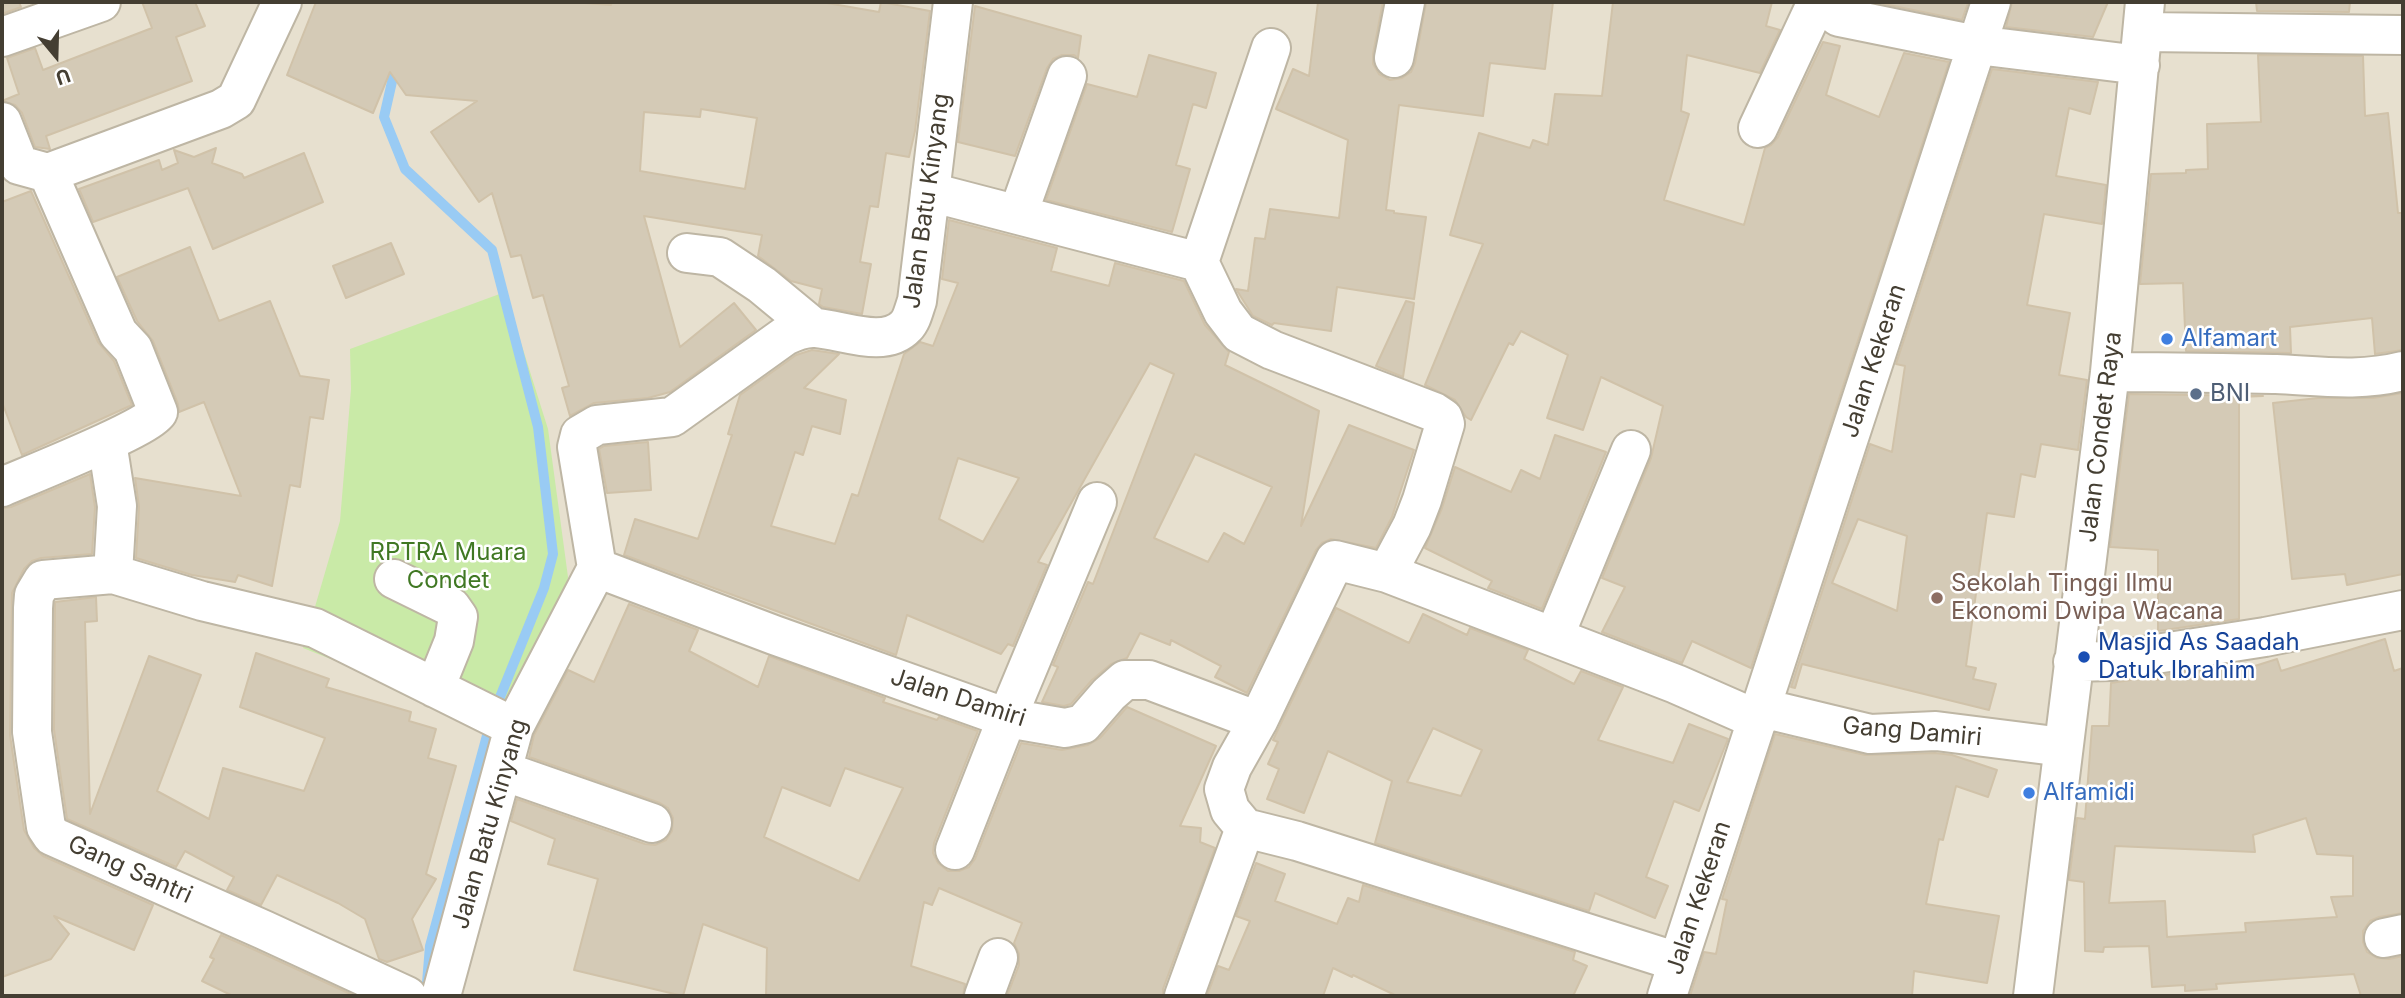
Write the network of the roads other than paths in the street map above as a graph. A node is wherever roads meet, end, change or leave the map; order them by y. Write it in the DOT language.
graph roads {
  1 [pos="101,2"];
  2 [pos="282,2"];
  3 [pos="953,2"];
  4 [pos="1405,2"];
  5 [pos="1817,2"];
  6 [pos="1823,2"];
  7 [pos="1992,2"];
  8 [pos="2143,33"];
  9 [pos="2403,35"];
  10 [pos="2,37"];
  11 [pos="1977,45"];
  12 [pos="1271,48"];
  13 [pos="1394,58"];
  14 [pos="1068,76"];
  15 [pos="2,122"];
  16 [pos="1758,128"];
  17 [pos="48,173"];
  18 [pos="930,192"];
  19 [pos="1018,214"];
  20 [pos="687,253"];
  21 [pos="1199,262"];
  22 [pos="814,328"];
  23 [pos="2403,371"];
  24 [pos="2110,372"];
  25 [pos="107,442"];
  26 [pos="1631,450"];
  27 [pos="2,487"];
  28 [pos="1097,502"];
  29 [pos="597,568"];
  30 [pos="1387,573"];
  31 [pos="113,574"];
  32 [pos="394,579"];
  33 [pos="2403,610"];
  34 [pos="1555,637"];
  35 [pos="2073,662"];
  36 [pos="435,688"];
  37 [pos="1760,714"];
  38 [pos="1007,718"];
  39 [pos="1258,721"];
  40 [pos="501,722"];
  41 [pos="2063,747"];
  42 [pos="503,771"];
  43 [pos="652,823"];
  44 [pos="1245,828"];
  45 [pos="955,850"];
  46 [pos="998,958"];
  47 [pos="1672,979"];
  48 [pos="407,996"];
  49 [pos="441,996"];
  50 [pos="984,996"];
  51 [pos="1184,996"];
  52 [pos="2033,996"];
  1 -- 10 [label="street"];
  2 -- 17 [label="street"];
  3 -- 18 [label="street, Jalan Batu Kinyang"];
  4 -- 13 [label="street"];
  5 -- 16 [label="street"];
  6 -- 11 [label="street"];
  7 -- 11 [label="street, Jalan Kekeran"];
  8 -- 9 [label="street"];
  8 -- 11 [label="street"];
  8 -- 24 [label="street, Jalan Condet Raya"];
  11 -- 37 [label="street, Jalan Kekeran"];
  12 -- 21 [label="street"];
  14 -- 19 [label="street"];
  15 -- 17 [label="street"];
  17 -- 25 [label="street"];
  18 -- 19 [label="street"];
  18 -- 22 [label="street, Jalan Batu Kinyang"];
  19 -- 21 [label="street"];
  20 -- 22 [label="street"];
  21 -- 30 [label="street"];
  22 -- 29 [label="street, Jalan Batu Kinyang"];
  23 -- 24 [label="street"];
  24 -- 35 [label="street, Jalan Condet Raya"];
  25 -- 27 [label="street"];
  25 -- 31 [label="street"];
  26 -- 34 [label="street"];
  28 -- 38 [label="street"];
  29 -- 38 [label="street, Jalan Damiri"];
  29 -- 40 [label="street, Jalan Batu Kinyang"];
  30 -- 34 [label="street"];
  30 -- 39 [label="street"];
  31 -- 36 [label="street"];
  31 -- 48 [label="street, Gang Santri"];
  32 -- 36 [label="street"];
  33 -- 35 [label="street"];
  34 -- 37 [label="street"];
  35 -- 41 [label="street, Jalan Condet Raya"];
  36 -- 40 [label="street"];
  37 -- 41 [label="street, Gang Damiri"];
  37 -- 47 [label="street, Jalan Kekeran"];
  38 -- 39 [label="street, Jalan Damiri"];
  38 -- 45 [label="street"];
  39 -- 44 [label="street"];
  40 -- 42 [label="street, Jalan Batu Kinyang"];
  41 -- 52 [label="street, Jalan Condet Raya"];
  42 -- 43 [label="street"];
  42 -- 49 [label="street, Jalan Batu Kinyang"];
  44 -- 47 [label="street"];
  44 -- 51 [label="street"];
  46 -- 50 [label="street"];
}
